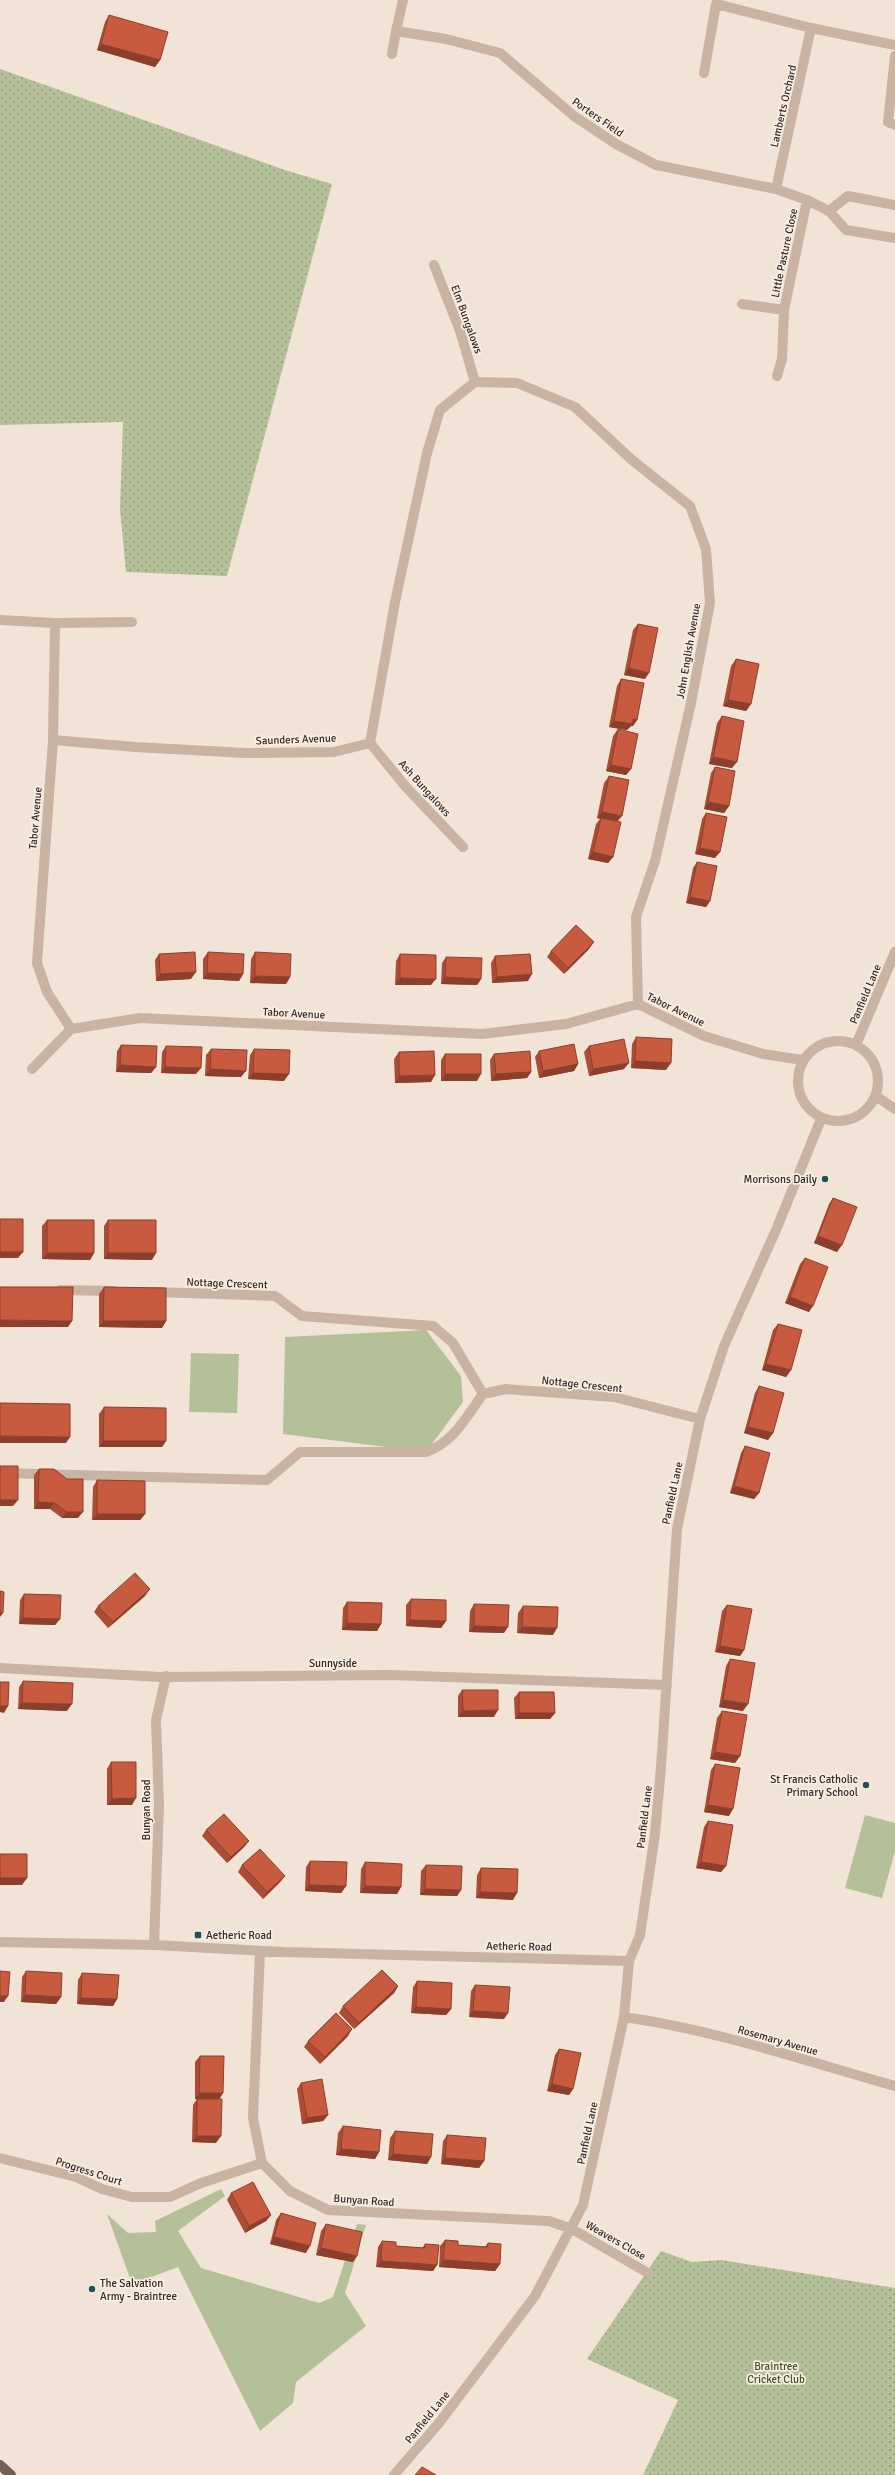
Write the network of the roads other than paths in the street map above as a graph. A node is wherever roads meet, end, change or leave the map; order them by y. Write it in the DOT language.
graph roads {
  1 [pos="403,0"];
  2 [pos="812,28"];
  3 [pos="396,31"];
  4 [pos="895,45"];
  5 [pos="392,54"];
  6 [pos="895,56"];
  7 [pos="704,73"];
  8 [pos="895,125"];
  9 [pos="776,189"];
  10 [pos="807,200"];
  11 [pos="895,205"];
  12 [pos="830,211"];
  13 [pos="895,238"];
  14 [pos="434,265"];
  15 [pos="742,304"];
  16 [pos="784,310"];
  17 [pos="777,376"];
  18 [pos="475,382"];
  19 [pos="0,620"];
  20 [pos="132,622"];
  21 [pos="56,623"];
  22 [pos="54,740"];
  23 [pos="370,743"];
  24 [pos="463,847"];
  25 [pos="895,952"];
  26 [pos="638,1004"];
  27 [pos="71,1030"];
  28 [pos="856,1045"];
  29 [pos="803,1060"];
  30 [pos="32,1069"];
  31 [pos="876,1096"];
  32 [pos="895,1109"];
  33 [pos="821,1119"];
  34 [pos="47,1289"];
  35 [pos="126,1292"];
  36 [pos="141,1292"];
  37 [pos="484,1394"];
  38 [pos="700,1420"];
  39 [pos="0,1473"];
  40 [pos="0,1668"];
  41 [pos="166,1676"];
  42 [pos="667,1684"];
  43 [pos="0,1942"];
  44 [pos="154,1945"];
  45 [pos="260,1951"];
  46 [pos="629,1961"];
  47 [pos="624,2017"];
  48 [pos="895,2086"];
  49 [pos="0,2158"];
  50 [pos="262,2163"];
  51 [pos="572,2229"];
  52 [pos="648,2273"];
  53 [pos="0,2465"];
  54 [pos="12,2475"];
  55 [pos="394,2475"];
  1 -- 3 [label="street"];
  2 -- 4 [label="street"];
  2 -- 7 [label="street"];
  2 -- 9 [label="street, Lamberts Orchard"];
  3 -- 5 [label="street"];
  3 -- 9 [label="street, Porters Field"];
  6 -- 8 [label="street"];
  9 -- 10 [label="street, Porters Field"];
  10 -- 12 [label="street, Porters Field"];
  10 -- 16 [label="street, Little Pasture Close"];
  11 -- 12 [label="street"];
  12 -- 13 [label="street, Porters Field"];
  14 -- 18 [label="street, Elm Bungalows"];
  15 -- 16 [label="street, Little Pasture Close"];
  16 -- 17 [label="street, Little Pasture Close"];
  18 -- 23 [label="street"];
  18 -- 26 [label="street, John English Avenue"];
  19 -- 21 [label="street"];
  20 -- 21 [label="street"];
  21 -- 22 [label="street"];
  22 -- 23 [label="street, Saunders Avenue"];
  22 -- 27 [label="street, Tabor Avenue"];
  23 -- 24 [label="street, Ash Bungalows"];
  25 -- 28 [label="street, Panfield Lane"];
  26 -- 27 [label="street, Tabor Avenue"];
  26 -- 29 [label="street, Tabor Avenue"];
  27 -- 30 [label="street"];
  28 -- 29 [label="street"];
  28 -- 31 [label="street"];
  29 -- 33 [label="street"];
  31 -- 32 [label="street"];
  31 -- 33 [label="street"];
  33 -- 38 [label="street, Panfield Lane"];
  34 -- 35 [label="street"];
  36 -- 37 [label="street, Nottage Crescent"];
  37 -- 38 [label="street, Nottage Crescent"];
  37 -- 39 [label="street"];
  38 -- 42 [label="street, Panfield Lane"];
  40 -- 41 [label="street, Sunnyside"];
  41 -- 42 [label="street, Sunnyside"];
  41 -- 44 [label="street, Bunyan Road"];
  42 -- 46 [label="street, Panfield Lane"];
  43 -- 44 [label="street, Aetheric Road"];
  44 -- 45 [label="street, Aetheric Road"];
  45 -- 46 [label="street, Aetheric Road"];
  45 -- 50 [label="street"];
  46 -- 47 [label="street, Panfield Lane"];
  47 -- 48 [label="street, Rosemary Avenue"];
  47 -- 51 [label="street, Panfield Lane"];
  49 -- 50 [label="street, Progress Court"];
  50 -- 51 [label="street, Bunyan Road"];
  51 -- 52 [label="street, Weavers Close"];
  51 -- 55 [label="street, Panfield Lane"];
  53 -- 54 [label="main road"];
}
